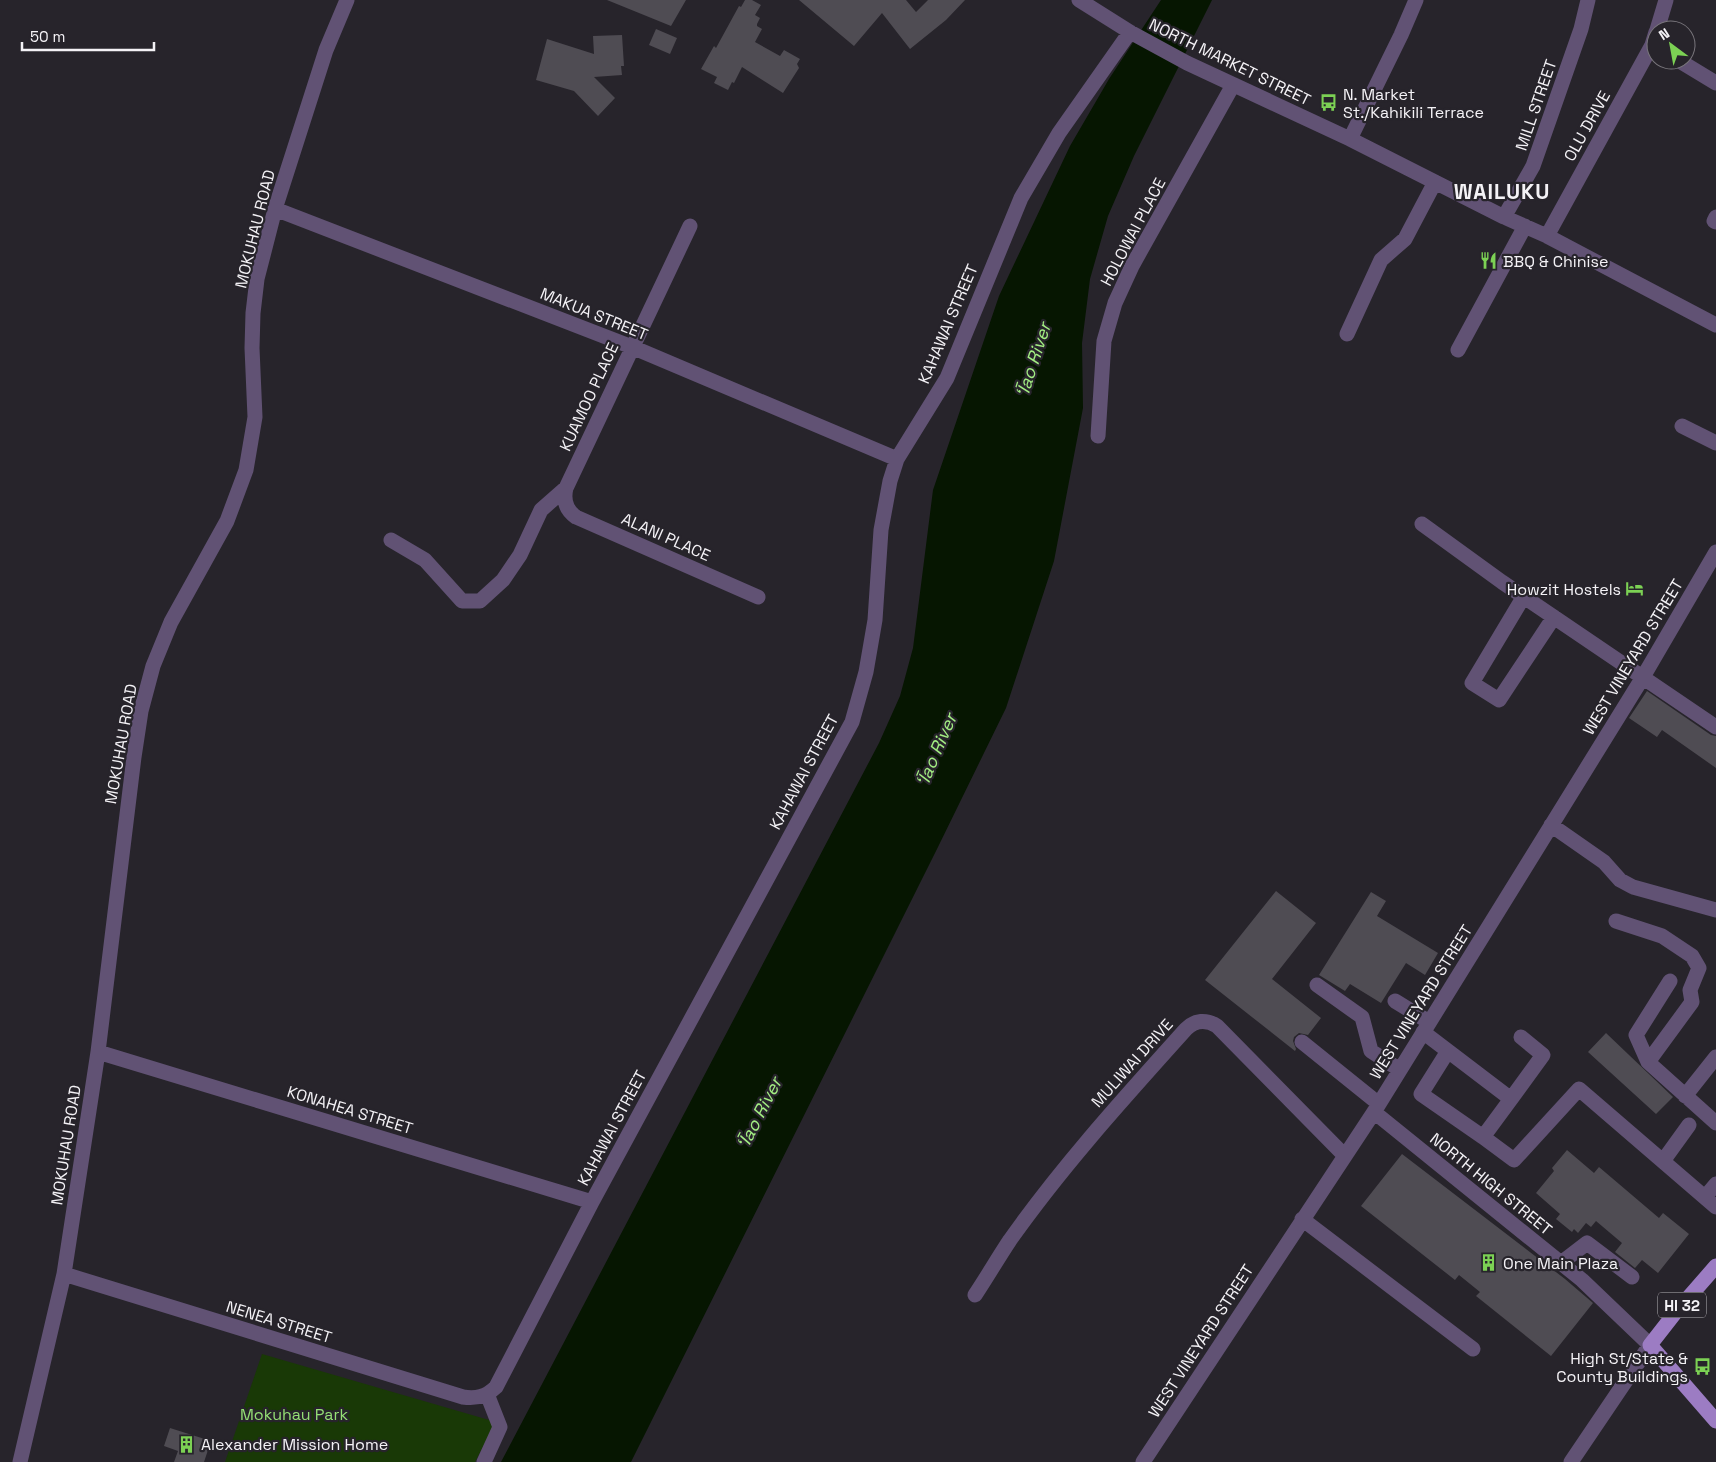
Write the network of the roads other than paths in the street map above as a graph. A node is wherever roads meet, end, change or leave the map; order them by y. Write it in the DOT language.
graph roads {
  1 [pos="346,0"];
  2 [pos="1079,0"];
  3 [pos="1416,0"];
  4 [pos="1588,0"];
  5 [pos="1666,0"];
  6 [pos="1660,20"];
  7 [pos="1130,32"];
  8 [pos="1646,54"];
  9 [pos="1695,70"];
  10 [pos="1716,83"];
  11 [pos="1233,86"];
  12 [pos="1350,139"];
  13 [pos="1435,182"];
  14 [pos="275,209"];
  15 [pos="1504,217"];
  16 [pos="1716,217"];
  17 [pos="1716,222"];
  18 [pos="690,226"];
  19 [pos="1525,226"];
  20 [pos="1547,236"];
  21 [pos="1716,325"];
  22 [pos="1347,334"];
  23 [pos="632,347"];
  24 [pos="1458,350"];
  25 [pos="1682,426"];
  26 [pos="1098,436"];
  27 [pos="1716,443"];
  28 [pos="897,459"];
  29 [pos="566,496"];
  30 [pos="1422,524"];
  31 [pos="392,540"];
  32 [pos="1716,552"];
  33 [pos="1524,596"];
  34 [pos="758,597"];
  35 [pos="1554,617"];
  36 [pos="1643,677"];
  37 [pos="1716,726"];
  38 [pos="1551,825"];
  39 [pos="1716,910"];
  40 [pos="1616,921"];
  41 [pos="1670,981"];
  42 [pos="1317,985"];
  43 [pos="1395,1001"];
  44 [pos="1426,1027"];
  45 [pos="1521,1037"];
  46 [pos="1302,1042"];
  47 [pos="1448,1051"];
  48 [pos="98,1052"];
  49 [pos="1716,1057"];
  50 [pos="1648,1062"];
  51 [pos="1400,1070"];
  52 [pos="1686,1096"];
  53 [pos="1511,1099"];
  54 [pos="1377,1108"];
  55 [pos="1716,1123"];
  56 [pos="1689,1125"];
  57 [pos="1483,1137"];
  58 [pos="1344,1155"];
  59 [pos="1662,1161"];
  60 [pos="1716,1184"];
  61 [pos="592,1202"];
  62 [pos="1711,1202"];
  63 [pos="1302,1219"];
  64 [pos="1561,1263"];
  65 [pos="1716,1266"];
  66 [pos="64,1274"];
  67 [pos="1632,1277"];
  68 [pos="976,1295"];
  69 [pos="1650,1345"];
  70 [pos="1473,1349"];
  71 [pos="486,1395"];
  72 [pos="1716,1421"];
  73 [pos="20,1462"];
  74 [pos="484,1462"];
  75 [pos="1143,1462"];
  76 [pos="1571,1462"];
  1 -- 14 [label="street, MOKUHAU ROAD"];
  2 -- 7 [label="street, NORTH MARKET STREET"];
  3 -- 12 [label="street"];
  4 -- 15 [label="street, MILL STREET"];
  5 -- 6 [label="street, OLU DRIVE"];
  7 -- 11 [label="street, NORTH MARKET STREET"];
  7 -- 28 [label="street, KAHAWAI STREET"];
  8 -- 20 [label="street, OLU DRIVE"];
  9 -- 10 [label="street"];
  11 -- 12 [label="street, NORTH MARKET STREET"];
  11 -- 26 [label="street, HOLOWAI PLACE"];
  12 -- 13 [label="street, NORTH MARKET STREET"];
  13 -- 15 [label="street, NORTH MARKET STREET"];
  13 -- 22 [label="street"];
  14 -- 23 [label="street, MAKUA STREET"];
  14 -- 48 [label="street, MOKUHAU ROAD"];
  15 -- 19 [label="street, NORTH MARKET STREET"];
  16 -- 17 [label="street"];
  18 -- 23 [label="street, KUAMOO PLACE"];
  19 -- 20 [label="street, NORTH MARKET STREET"];
  19 -- 24 [label="street"];
  20 -- 21 [label="street, NORTH MARKET STREET"];
  23 -- 28 [label="street, MAKUA STREET"];
  23 -- 29 [label="street, KUAMOO PLACE"];
  25 -- 27 [label="street"];
  28 -- 61 [label="street, KAHAWAI STREET"];
  29 -- 31 [label="street"];
  29 -- 34 [label="street, ALANI PLACE"];
  30 -- 33 [label="street"];
  32 -- 36 [label="street, WEST VINEYARD STREET"];
  33 -- 35 [label="street"];
  33 -- 35 [label="street"];
  35 -- 36 [label="street"];
  36 -- 37 [label="street"];
  36 -- 38 [label="street, WEST VINEYARD STREET"];
  38 -- 39 [label="street"];
  38 -- 44 [label="street, WEST VINEYARD STREET"];
  40 -- 50 [label="street"];
  41 -- 50 [label="street"];
  42 -- 51 [label="street"];
  43 -- 44 [label="street"];
  44 -- 47 [label="street"];
  44 -- 51 [label="street, WEST VINEYARD STREET"];
  45 -- 53 [label="street"];
  46 -- 54 [label="street, NORTH HIGH STREET"];
  47 -- 53 [label="street"];
  47 -- 57 [label="street"];
  48 -- 61 [label="street, KONAHEA STREET"];
  48 -- 66 [label="street, MOKUHAU ROAD"];
  49 -- 52 [label="street"];
  50 -- 52 [label="street"];
  51 -- 54 [label="street, WEST VINEYARD STREET"];
  52 -- 55 [label="street"];
  53 -- 57 [label="street"];
  54 -- 58 [label="street, WEST VINEYARD STREET"];
  54 -- 64 [label="street, NORTH HIGH STREET"];
  56 -- 59 [label="street"];
  57 -- 59 [label="street"];
  58 -- 63 [label="street, WEST VINEYARD STREET"];
  58 -- 68 [label="street, MULIWAI DRIVE"];
  59 -- 62 [label="street"];
  60 -- 62 [label="street"];
  61 -- 71 [label="street, KAHAWAI STREET"];
  63 -- 70 [label="street"];
  63 -- 75 [label="street, WEST VINEYARD STREET"];
  64 -- 67 [label="street"];
  64 -- 69 [label="street, NORTH HIGH STREET"];
  65 -- 69 [label="main road, HI 32"];
  66 -- 71 [label="street, NENEA STREET"];
  66 -- 73 [label="street, MOKUHAU ROAD"];
  69 -- 72 [label="main road"];
  69 -- 76 [label="street"];
  71 -- 74 [label="street"];
}
